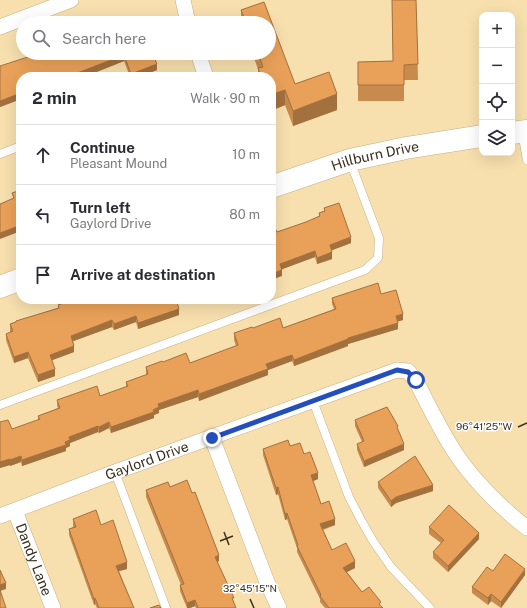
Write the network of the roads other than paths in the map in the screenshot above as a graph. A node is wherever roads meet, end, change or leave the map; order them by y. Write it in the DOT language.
graph roads {
  1 [pos="72,0"];
  2 [pos="183,0"];
  3 [pos="29,16"];
  4 [pos="186,16"];
  5 [pos="16,21"];
  6 [pos="0,27"];
  7 [pos="200,60"];
  8 [pos="204,72"];
  9 [pos="520,132"];
  10 [pos="479,136"];
  11 [pos="16,148"];
  12 [pos="0,154"];
  13 [pos="350,160"];
  14 [pos="527,160"];
  15 [pos="276,185"];
  16 [pos="16,281"];
  17 [pos="0,287"];
  18 [pos="276,303"];
  19 [pos="273,304"];
  20 [pos="313,400"];
  21 [pos="0,405"];
  22 [pos="212,438"];
  23 [pos="114,472"];
  24 [pos="15,511"];
  25 [pos="0,516"];
  26 [pos="527,528"];
  27 [pos="53,608"];
  28 [pos="166,608"];
  29 [pos="278,608"];
  30 [pos="430,608"];
  1 -- 3 [label="street"];
  2 -- 4 [label="street"];
  5 -- 6 [label="street"];
  7 -- 8 [label="street"];
  9 -- 14 [label="lane"];
  10 -- 13 [label="street, Hillburn Drive"];
  11 -- 12 [label="lane"];
  13 -- 15 [label="street, Hillburn Drive"];
  13 -- 18 [label="lane"];
  16 -- 17 [label="street"];
  19 -- 21 [label="lane"];
  20 -- 22 [label="street, Gaylord Drive"];
  20 -- 26 [label="street, Gaylord Drive"];
  20 -- 30 [label="lane"];
  22 -- 23 [label="street, Gaylord Drive"];
  22 -- 29 [label="street"];
  23 -- 24 [label="street, Gaylord Drive"];
  23 -- 28 [label="lane"];
  24 -- 25 [label="street, Gaylord Drive"];
  24 -- 27 [label="street, Dandy Lane"];
}
